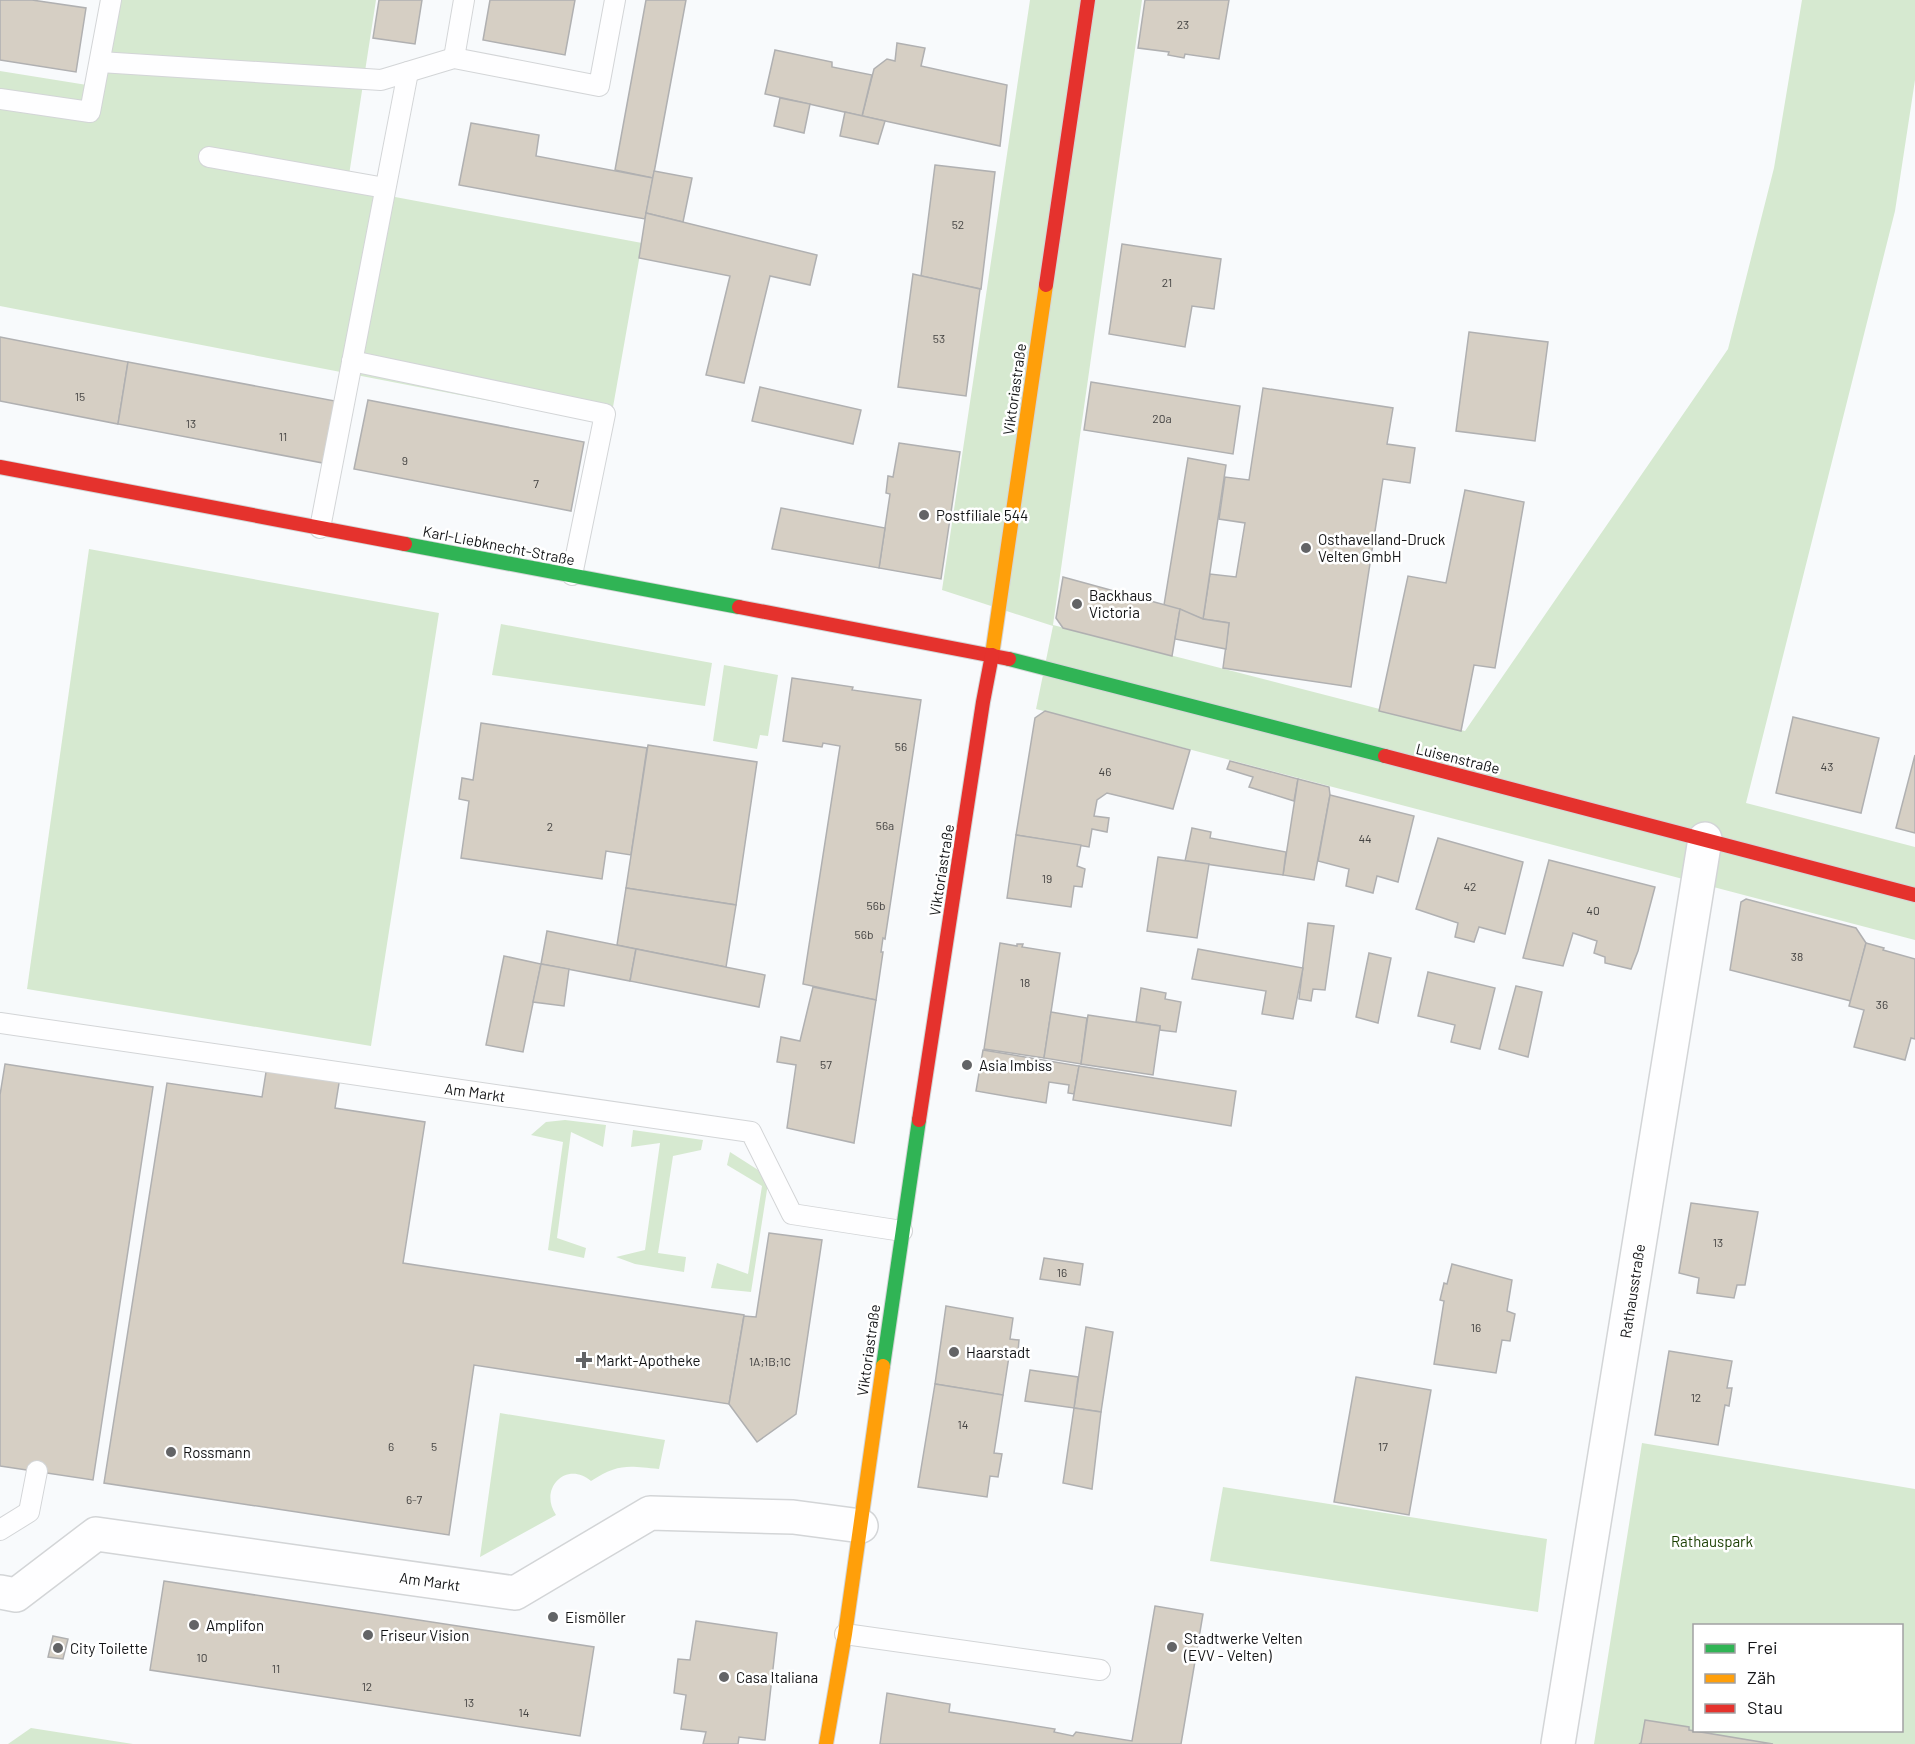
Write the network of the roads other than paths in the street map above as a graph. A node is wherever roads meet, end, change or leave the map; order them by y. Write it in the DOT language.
graph roads {
  1 [pos="111,0"];
  2 [pos="464,0"];
  3 [pos="615,0"];
  4 [pos="1088,0"];
  5 [pos="454,58"];
  6 [pos="100,62"];
  7 [pos="408,72"];
  8 [pos="0,99"];
  9 [pos="209,157"];
  10 [pos="386,188"];
  11 [pos="352,361"];
  12 [pos="0,467"];
  13 [pos="320,528"];
  14 [pos="572,575"];
  15 [pos="992,655"];
  16 [pos="1705,838"];
  17 [pos="1915,895"];
  18 [pos="0,1023"];
  19 [pos="902,1231"];
  20 [pos="37,1472"];
  21 [pos="861,1526"];
  22 [pos="0,1530"];
  23 [pos="0,1592"];
  24 [pos="845,1634"];
  25 [pos="1100,1670"];
  26 [pos="826,1744"];
  27 [pos="1558,1744"];
  1 -- 6 [label="lane"];
  2 -- 5 [label="lane"];
  3 -- 5 [label="lane"];
  4 -- 15 [label="street, Viktoriastraße"];
  5 -- 7 [label="lane"];
  6 -- 7 [label="lane"];
  6 -- 8 [label="lane"];
  7 -- 10 [label="lane"];
  9 -- 10 [label="lane"];
  10 -- 11 [label="lane"];
  11 -- 13 [label="lane"];
  11 -- 14 [label="lane"];
  12 -- 13 [label="street, Karl-Liebknecht-Straße"];
  13 -- 14 [label="street, Karl-Liebknecht-Straße"];
  14 -- 15 [label="street, Karl-Liebknecht-Straße"];
  15 -- 16 [label="street, Luisenstraße"];
  15 -- 19 [label="street, Viktoriastraße"];
  16 -- 17 [label="street, Luisenstraße"];
  16 -- 27 [label="street, Rathausstraße"];
  18 -- 19 [label="lane, Am Markt"];
  19 -- 21 [label="street, Viktoriastraße"];
  20 -- 22 [label="lane"];
  21 -- 23 [label="street, Am Markt"];
  21 -- 24 [label="street, Viktoriastraße"];
  24 -- 25 [label="lane"];
  24 -- 26 [label="street, Viktoriastraße"];
}
